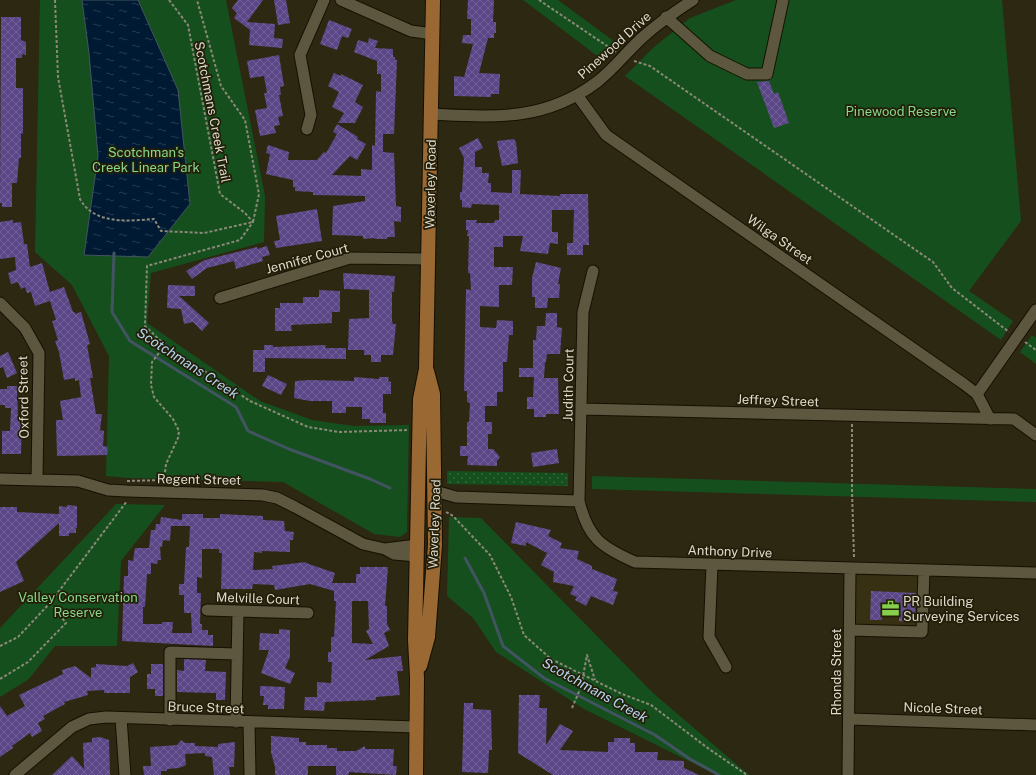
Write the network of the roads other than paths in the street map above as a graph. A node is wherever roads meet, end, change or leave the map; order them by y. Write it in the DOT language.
graph roads {
  1 [pos="324,0"];
  2 [pos="341,0"];
  3 [pos="433,0"];
  4 [pos="694,0"];
  5 [pos="783,0"];
  6 [pos="666,17"];
  7 [pos="433,34"];
  8 [pos="577,95"];
  9 [pos="431,114"];
  10 [pos="306,129"];
  11 [pos="428,259"];
  12 [pos="593,271"];
  13 [pos="220,298"];
  14 [pos="0,303"];
  15 [pos="1036,310"];
  16 [pos="426,369"];
  17 [pos="977,394"];
  18 [pos="581,409"];
  19 [pos="975,419"];
  20 [pos="990,419"];
  21 [pos="1036,435"];
  22 [pos="0,479"];
  23 [pos="37,480"];
  24 [pos="435,490"];
  25 [pos="456,497"];
  26 [pos="579,501"];
  27 [pos="439,504"];
  28 [pos="435,549"];
  29 [pos="417,551"];
  30 [pos="712,565"];
  31 [pos="853,569"];
  32 [pos="924,570"];
  33 [pos="1036,573"];
  34 [pos="207,610"];
  35 [pos="238,611"];
  36 [pos="308,613"];
  37 [pos="850,630"];
  38 [pos="237,654"];
  39 [pos="726,667"];
  40 [pos="417,678"];
  41 [pos="121,718"];
  42 [pos="850,719"];
  43 [pos="170,720"];
  44 [pos="236,722"];
  45 [pos="249,723"];
  46 [pos="1036,725"];
  47 [pos="416,727"];
  48 [pos="15,775"];
  49 [pos="125,775"];
  50 [pos="250,775"];
  51 [pos="416,775"];
  52 [pos="848,775"];
  1 -- 10 [label="street"];
  2 -- 7 [label="street"];
  3 -- 7 [label="main road, Waverley Road"];
  4 -- 6 [label="street, Pinewood Drive"];
  5 -- 6 [label="street"];
  6 -- 8 [label="street, Pinewood Drive"];
  7 -- 9 [label="main road, Waverley Road"];
  8 -- 9 [label="street, Pinewood Drive"];
  8 -- 17 [label="street, Wilga Street"];
  9 -- 11 [label="main road, Waverley Road"];
  11 -- 13 [label="street, Jennifer Court"];
  11 -- 16 [label="main road, Waverley Road"];
  12 -- 18 [label="street, Judith Court"];
  14 -- 23 [label="street, Oxford Street"];
  15 -- 17 [label="street"];
  16 -- 24 [label="main road, Waverley Road"];
  16 -- 29 [label="main road, Waverley Road"];
  17 -- 19 [label="street"];
  17 -- 20 [label="street, Wilga Street"];
  18 -- 19 [label="street, Jeffrey Street"];
  18 -- 26 [label="street, Judith Court"];
  19 -- 20 [label="street"];
  20 -- 21 [label="street"];
  22 -- 23 [label="street, Regent Street"];
  23 -- 29 [label="street, Regent Street"];
  24 -- 25 [label="street"];
  24 -- 27 [label="main road, Waverley Road"];
  25 -- 26 [label="street"];
  25 -- 27 [label="street"];
  26 -- 30 [label="street, Anthony Drive"];
  27 -- 28 [label="main road, Waverley Road"];
  28 -- 29 [label="main road"];
  28 -- 40 [label="main road, Waverley Road"];
  29 -- 40 [label="main road, Waverley Road"];
  30 -- 31 [label="street, Anthony Drive"];
  30 -- 39 [label="street"];
  31 -- 32 [label="street, Anthony Drive"];
  31 -- 37 [label="street, Rhonda Street"];
  32 -- 33 [label="street, Anthony Drive"];
  32 -- 37 [label="street"];
  34 -- 35 [label="street, Melville Court"];
  35 -- 36 [label="street, Melville Court"];
  35 -- 38 [label="street"];
  37 -- 42 [label="street, Rhonda Street"];
  38 -- 43 [label="street"];
  38 -- 44 [label="street"];
  40 -- 47 [label="main road, Waverley Road"];
  41 -- 43 [label="street, Bruce Street"];
  41 -- 48 [label="street, Bruce Street"];
  41 -- 49 [label="street"];
  42 -- 46 [label="street, Nicole Street"];
  42 -- 52 [label="street, Rhonda Street"];
  43 -- 44 [label="street, Bruce Street"];
  44 -- 45 [label="street, Bruce Street"];
  45 -- 47 [label="street, Bruce Street"];
  45 -- 50 [label="street"];
  47 -- 51 [label="main road, Waverley Road"];
}
